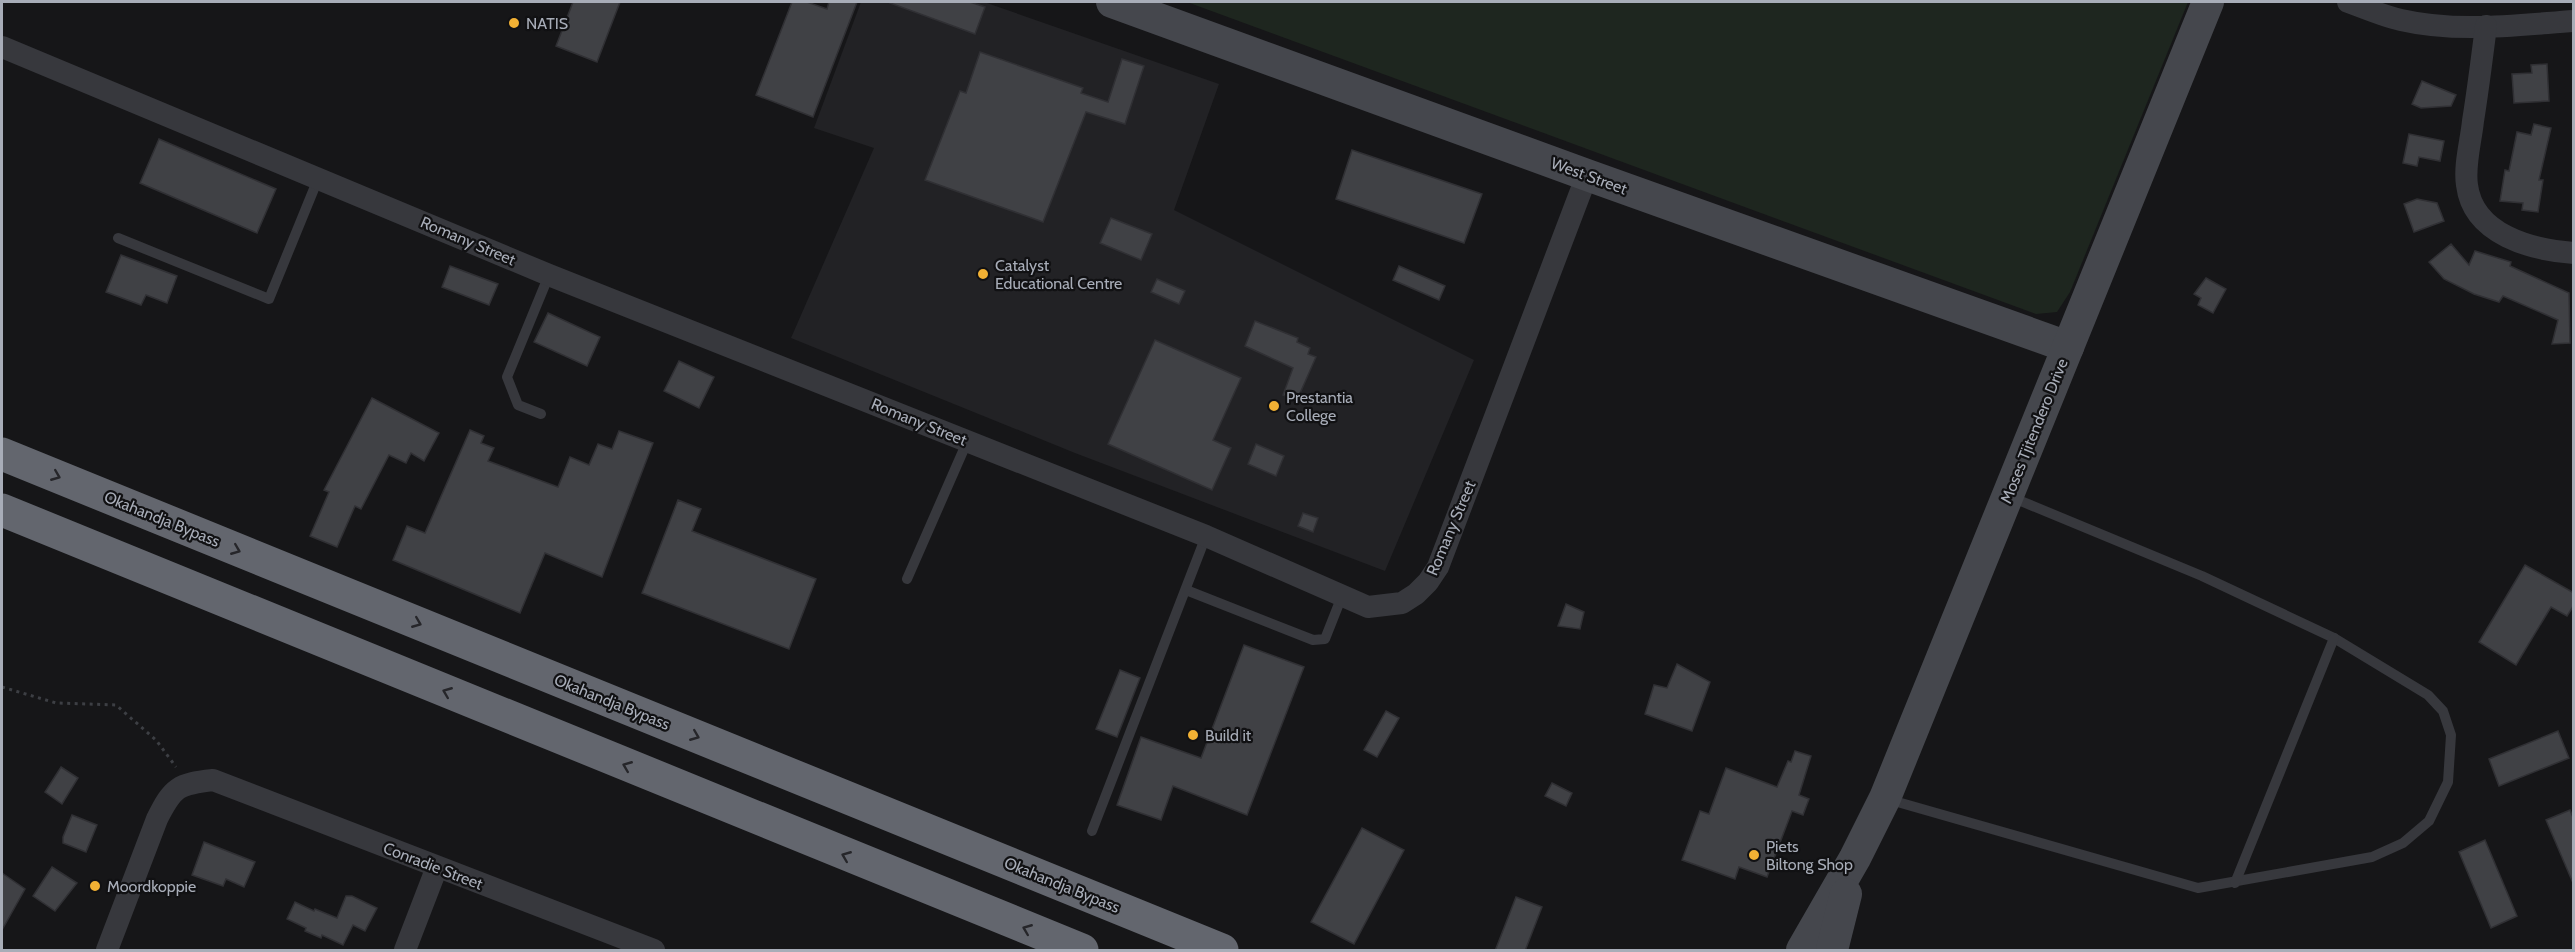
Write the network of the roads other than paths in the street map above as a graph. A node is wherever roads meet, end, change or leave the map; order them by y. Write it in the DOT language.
graph roads {
  1 [pos="1112,2"];
  2 [pos="2208,2"];
  3 [pos="2348,2"];
  4 [pos="2574,21"];
  5 [pos="2486,26"];
  6 [pos="2,47"];
  7 [pos="1587,175"];
  8 [pos="318,179"];
  9 [pos="117,238"];
  10 [pos="2574,253"];
  11 [pos="549,275"];
  12 [pos="2068,347"];
  13 [pos="541,414"];
  14 [pos="967,442"];
  15 [pos="2,454"];
  16 [pos="2008,496"];
  17 [pos="2,510"];
  18 [pos="1206,536"];
  19 [pos="907,579"];
  20 [pos="1186,590"];
  21 [pos="1342,596"];
  22 [pos="2334,638"];
  23 [pos="1885,798"];
  24 [pos="1092,831"];
  25 [pos="1855,858"];
  26 [pos="436,867"];
  27 [pos="2235,883"];
  28 [pos="107,951"];
  29 [pos="405,951"];
  30 [pos="654,951"];
  31 [pos="1082,951"];
  32 [pos="1222,951"];
  33 [pos="1802,951"];
  34 [pos="1832,951"];
  1 -- 7 [label="street, West Street"];
  2 -- 12 [label="street, Moses Tjitendero Drive"];
  3 -- 5 [label="street"];
  4 -- 5 [label="street"];
  5 -- 10 [label="street"];
  6 -- 8 [label="street, Romany Street"];
  7 -- 12 [label="street, West Street"];
  7 -- 21 [label="street, Romany Street"];
  8 -- 9 [label="lane"];
  8 -- 11 [label="street, Romany Street"];
  11 -- 13 [label="lane"];
  11 -- 14 [label="street, Romany Street"];
  12 -- 16 [label="street, Moses Tjitendero Drive"];
  14 -- 18 [label="street, Romany Street"];
  14 -- 19 [label="lane"];
  15 -- 32 [label="highway, Okahandja Bypass, one-way"];
  16 -- 22 [label="lane"];
  16 -- 23 [label="street, Moses Tjitendero Drive"];
  31 -- 17 [label="highway, one-way"];
  18 -- 20 [label="lane"];
  18 -- 21 [label="street, Romany Street"];
  20 -- 21 [label="lane"];
  20 -- 24 [label="lane"];
  22 -- 27 [label="lane"];
  22 -- 27 [label="lane"];
  23 -- 25 [label="street, Moses Tjitendero Drive"];
  23 -- 27 [label="lane"];
  25 -- 33 [label="street, Moses Tjitendero Drive"];
  25 -- 34 [label="street, Moses Tjitendero Drive"];
  26 -- 28 [label="street, Conradie Street"];
  26 -- 29 [label="street"];
  26 -- 30 [label="street, Conradie Street"];
}
